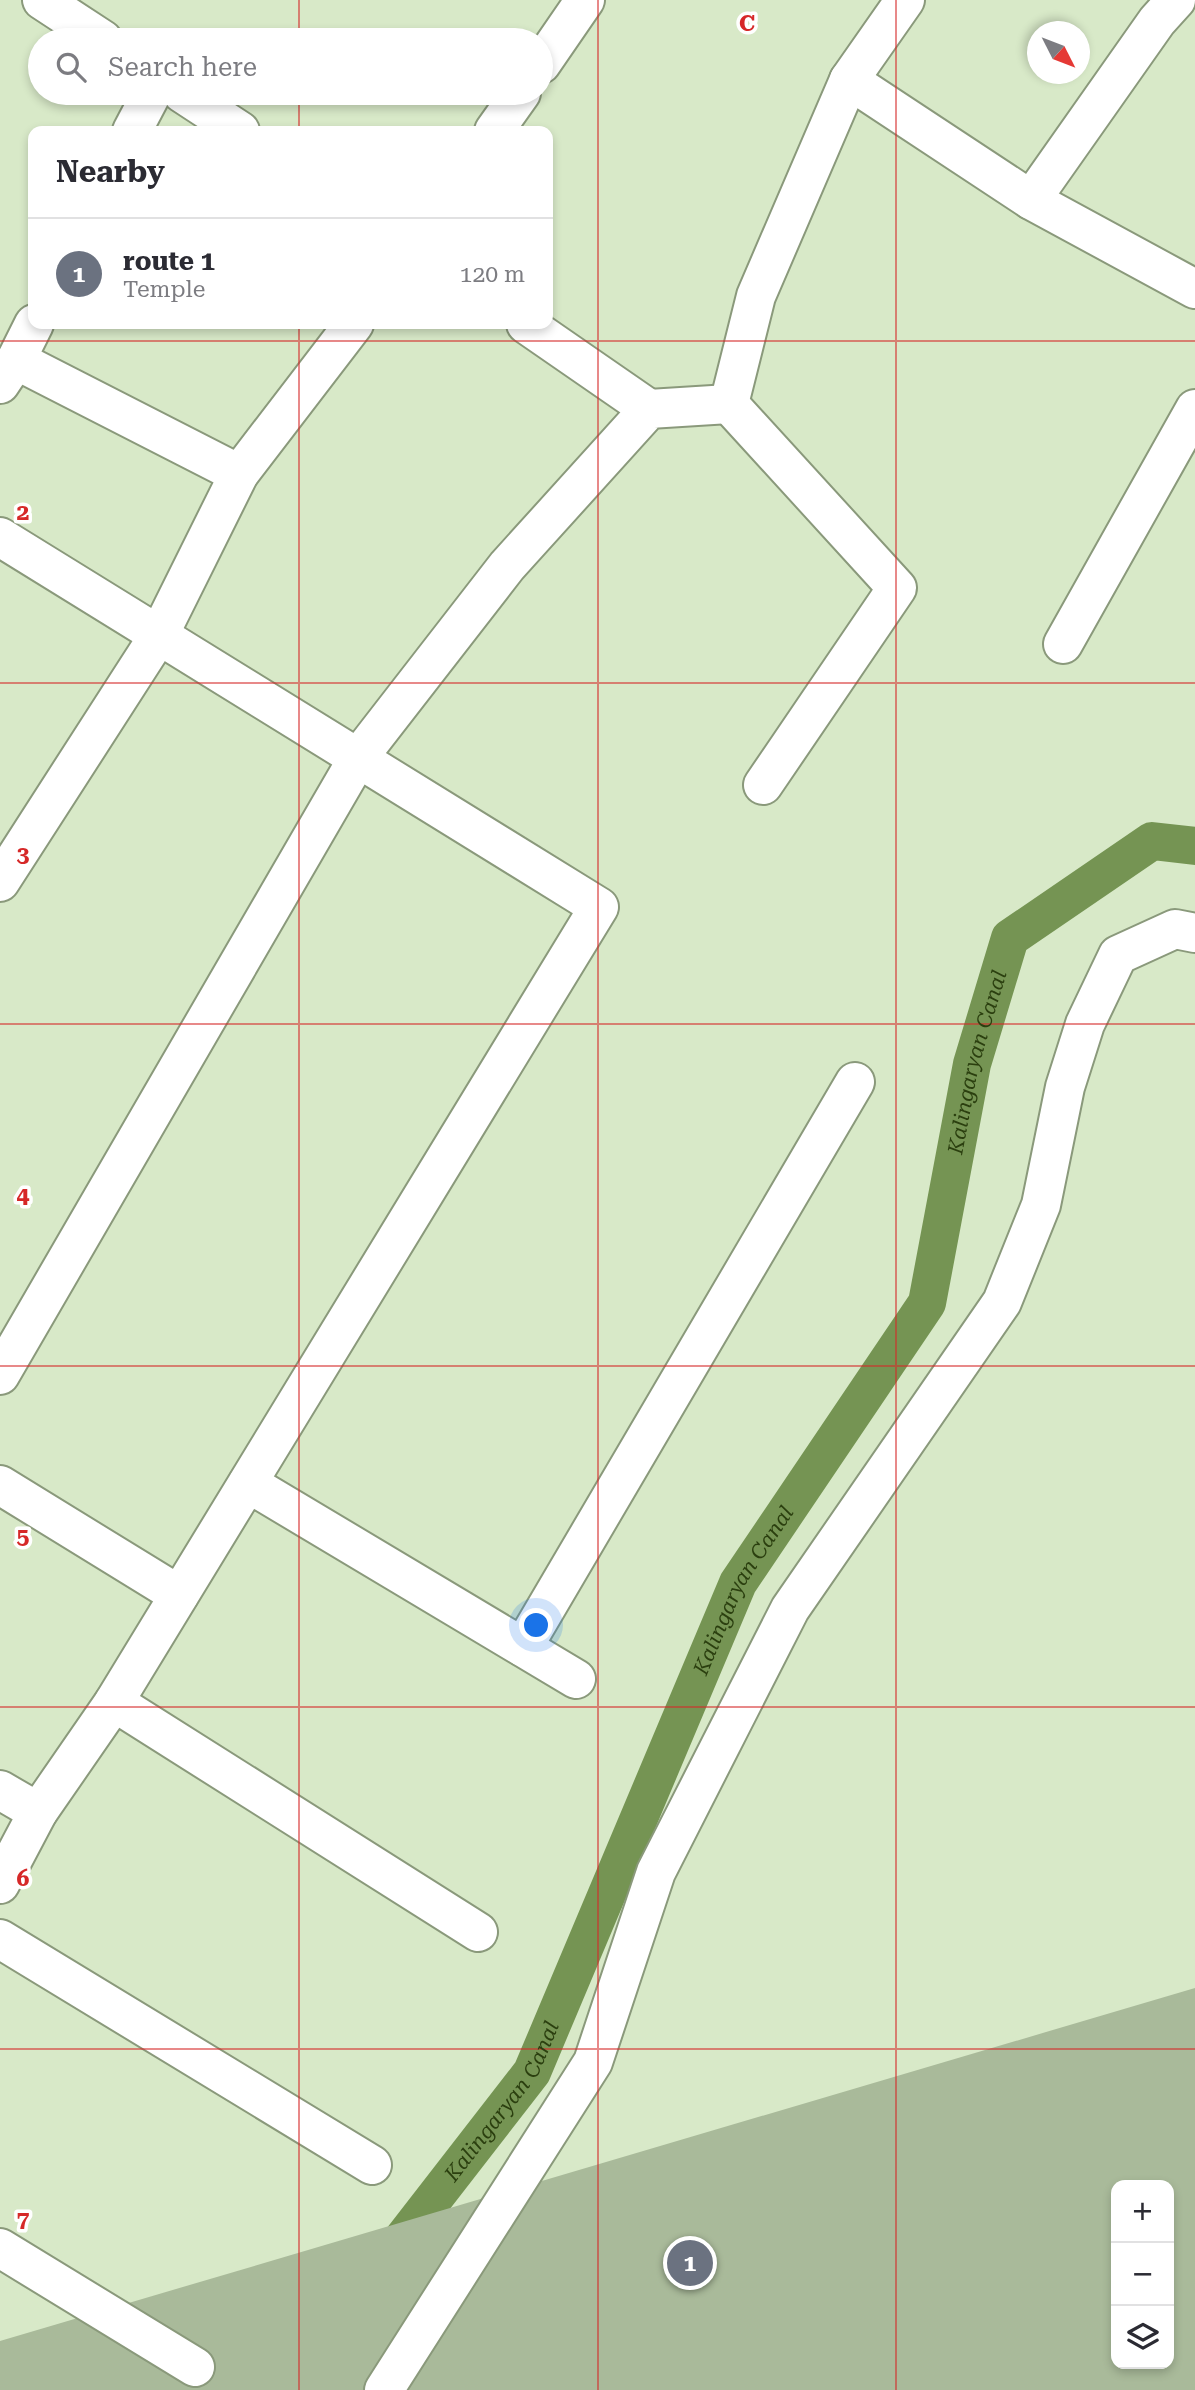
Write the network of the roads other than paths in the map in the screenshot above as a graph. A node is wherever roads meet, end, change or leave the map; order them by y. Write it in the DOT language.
graph roads {
  1 [pos="42,0"];
  2 [pos="905,0"];
  3 [pos="1176,0"];
  4 [pos="571,5"];
  5 [pos="85,28"];
  6 [pos="553,40"];
  7 [pos="849,80"];
  8 [pos="146,105"];
  9 [pos="200,105"];
  10 [pos="512,105"];
  11 [pos="135,126"];
  12 [pos="232,126"];
  13 [pos="498,126"];
  14 [pos="1031,200"];
  15 [pos="1195,289"];
  16 [pos="31,329"];
  17 [pos="350,329"];
  18 [pos="533,329"];
  19 [pos="8,372"];
  20 [pos="729,404"];
  21 [pos="649,408"];
  22 [pos="1195,409"];
  23 [pos="239,474"];
  24 [pos="0,537"];
  25 [pos="159,635"];
  26 [pos="1063,644"];
  27 [pos="358,758"];
  28 [pos="763,786"];
  29 [pos="0,882"];
  30 [pos="1195,933"];
  31 [pos="855,1082"];
  32 [pos="0,1375"];
  33 [pos="248,1483"];
  34 [pos="0,1485"];
  35 [pos="179,1595"];
  36 [pos="523,1647"];
  37 [pos="576,1679"];
  38 [pos="114,1703"];
  39 [pos="0,1790"];
  40 [pos="38,1812"];
  41 [pos="0,1885"];
  42 [pos="478,1932"];
  43 [pos="0,1939"];
  44 [pos="373,2165"];
  45 [pos="0,2248"];
  46 [pos="195,2367"];
  47 [pos="384,2390"];
  1 -- 5 [label="street"];
  2 -- 7 [label="street"];
  3 -- 14 [label="street"];
  4 -- 6 [label="street"];
  7 -- 14 [label="street"];
  7 -- 20 [label="street"];
  8 -- 11 [label="street"];
  9 -- 12 [label="street"];
  10 -- 13 [label="street"];
  14 -- 15 [label="street"];
  16 -- 19 [label="street"];
  17 -- 23 [label="street"];
  18 -- 21 [label="street"];
  19 -- 23 [label="street"];
  20 -- 21 [label="street"];
  20 -- 28 [label="street"];
  21 -- 27 [label="street"];
  22 -- 26 [label="street"];
  23 -- 25 [label="street"];
  24 -- 25 [label="street"];
  25 -- 27 [label="street"];
  25 -- 29 [label="street"];
  27 -- 32 [label="street"];
  27 -- 33 [label="street"];
  30 -- 47 [label="street"];
  31 -- 36 [label="street"];
  33 -- 35 [label="street"];
  33 -- 36 [label="street"];
  34 -- 35 [label="street"];
  35 -- 38 [label="street"];
  36 -- 37 [label="street"];
  38 -- 40 [label="street"];
  38 -- 42 [label="street"];
  39 -- 40 [label="street"];
  40 -- 41 [label="street"];
  43 -- 44 [label="street"];
  45 -- 46 [label="street"];
}
